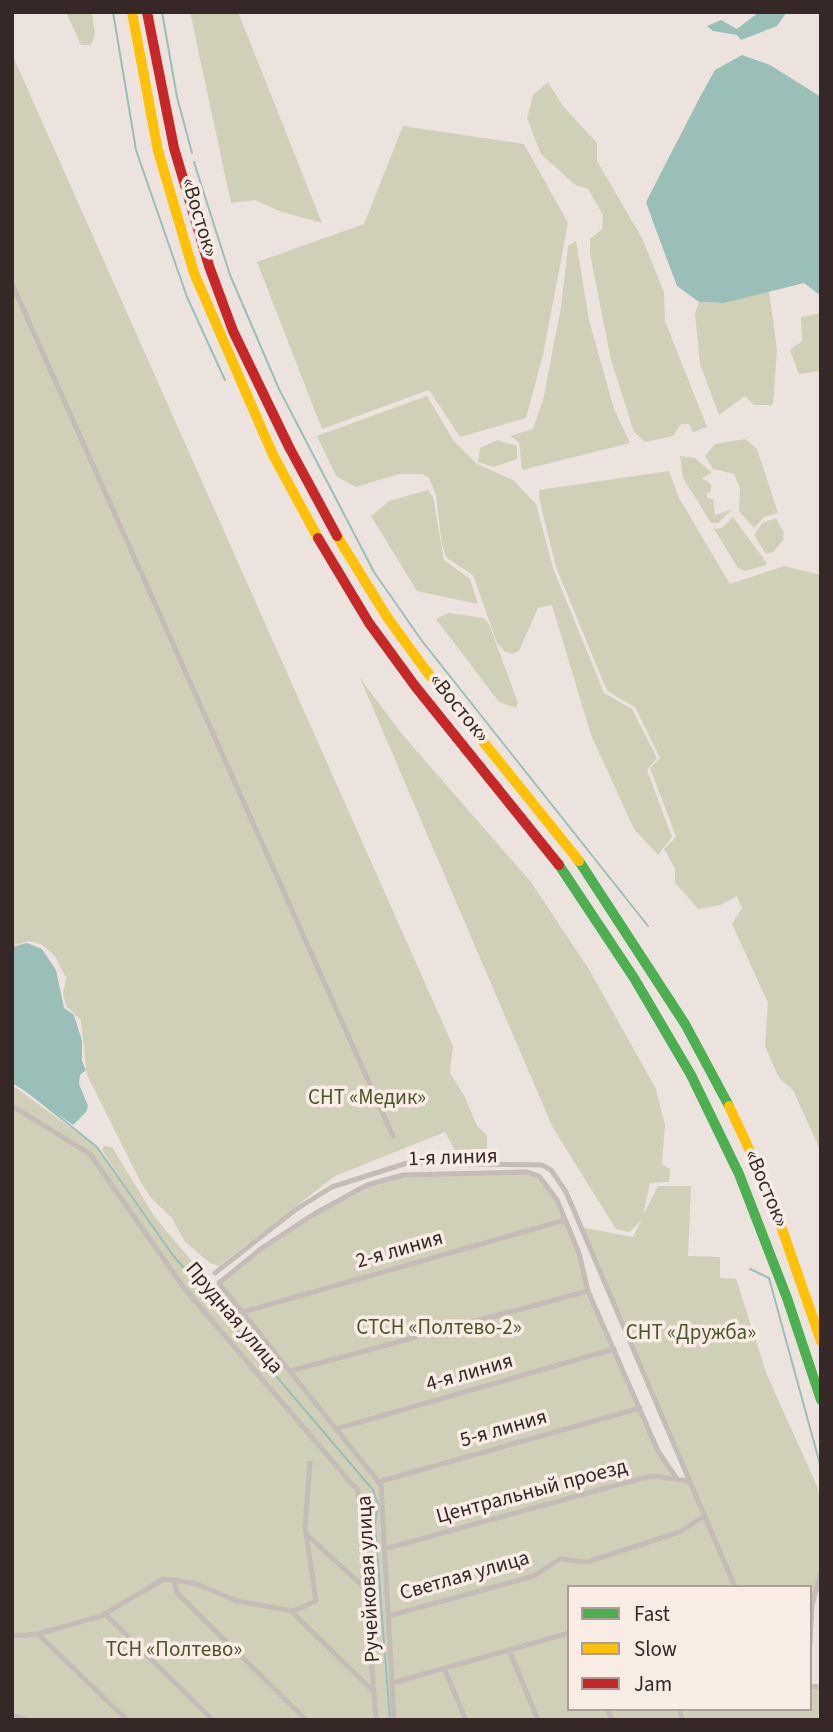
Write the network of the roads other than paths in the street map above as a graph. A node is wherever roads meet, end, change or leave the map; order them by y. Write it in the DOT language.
graph roads {
  1 [pos="132,12"];
  2 [pos="147,12"];
  3 [pos="12,284"];
  4 [pos="12,1105"];
  5 [pos="393,1136"];
  6 [pos="565,1220"];
  7 [pos="215,1273"];
  8 [pos="219,1283"];
  9 [pos="588,1291"];
  10 [pos="243,1312"];
  11 [pos="821,1341"];
  12 [pos="614,1349"];
  13 [pos="290,1371"];
  14 [pos="821,1400"];
  15 [pos="640,1408"];
  16 [pos="336,1429"];
  17 [pos="310,1463"];
  18 [pos="677,1479"];
  19 [pos="689,1481"];
  20 [pos="377,1482"];
  21 [pos="704,1516"];
  22 [pos="306,1535"];
  23 [pos="384,1549"];
  24 [pos="821,1573"];
  25 [pos="174,1581"];
  26 [pos="733,1585"];
  27 [pos="366,1589"];
  28 [pos="812,1605"];
  29 [pos="290,1610"];
  30 [pos="105,1614"];
  31 [pos="388,1616"];
  32 [pos="38,1634"];
  33 [pos="567,1634"];
  34 [pos="12,1636"];
  35 [pos="509,1650"];
  36 [pos="444,1668"];
  37 [pos="392,1682"];
  38 [pos="373,1691"];
  39 [pos="12,1715"];
  40 [pos="27,1720"];
  41 [pos="127,1720"];
  42 [pos="213,1720"];
  43 [pos="306,1720"];
  44 [pos="376,1720"];
  45 [pos="394,1720"];
  46 [pos="466,1720"];
  47 [pos="538,1720"];
  1 -- 14 [label="highway, «Восток»"];
  2 -- 11 [label="highway, «Восток»"];
  3 -- 5 [label="street"];
  4 -- 27 [label="street, Прудная улица"];
  6 -- 8 [label="street, 1-я линия"];
  6 -- 9 [label="street"];
  6 -- 10 [label="street, 2-я линия"];
  7 -- 19 [label="street"];
  8 -- 10 [label="street, Ручейковая улица"];
  9 -- 12 [label="street"];
  9 -- 13 [label="street"];
  10 -- 13 [label="street, Ручейковая улица"];
  12 -- 15 [label="street"];
  12 -- 16 [label="street, 4-я линия"];
  13 -- 16 [label="street, Ручейковая улица"];
  15 -- 18 [label="street"];
  15 -- 20 [label="street, 5-я линия"];
  16 -- 20 [label="street, Ручейковая улица"];
  17 -- 22 [label="street"];
  18 -- 19 [label="street, Центральный проезд"];
  18 -- 23 [label="street, Центральный проезд"];
  19 -- 21 [label="street"];
  20 -- 23 [label="street, Ручейковая улица"];
  21 -- 26 [label="street"];
  21 -- 31 [label="street, Светлая улица"];
  22 -- 27 [label="street"];
  22 -- 29 [label="street"];
  23 -- 31 [label="street, Ручейковая улица"];
  24 -- 28 [label="street"];
  25 -- 29 [label="street"];
  25 -- 30 [label="street"];
  25 -- 43 [label="street"];
  27 -- 38 [label="street, Прудная улица"];
  29 -- 38 [label="street"];
  30 -- 32 [label="street"];
  30 -- 42 [label="street"];
  31 -- 37 [label="street, Ручейковая улица"];
  32 -- 34 [label="street"];
  32 -- 41 [label="street"];
  33 -- 35 [label="street"];
  35 -- 36 [label="street"];
  35 -- 47 [label="street"];
  36 -- 37 [label="street"];
  36 -- 46 [label="street"];
  37 -- 45 [label="street, Ручейковая улица"];
  38 -- 44 [label="street, Прудная улица"];
  39 -- 40 [label="street"];
}
